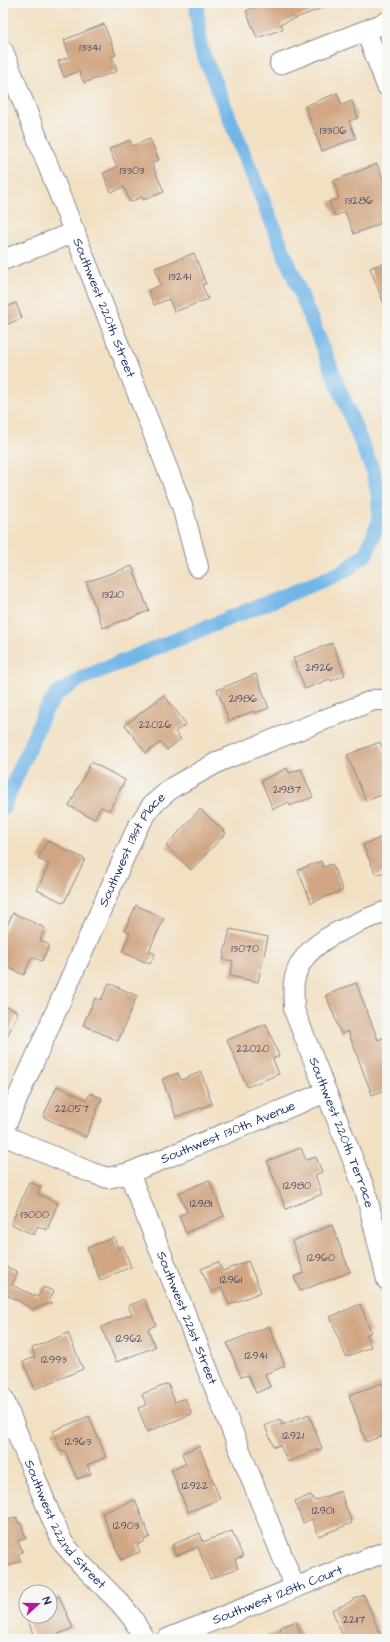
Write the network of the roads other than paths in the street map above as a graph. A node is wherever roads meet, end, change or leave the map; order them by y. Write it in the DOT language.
graph roads {
  1 [pos="387,22"];
  2 [pos="366,31"];
  3 [pos="3,51"];
  4 [pos="280,64"];
  5 [pos="387,86"];
  6 [pos="75,232"];
  7 [pos="3,260"];
  8 [pos="198,567"];
  9 [pos="387,700"];
  10 [pos="387,911"];
  11 [pos="326,1092"];
  12 [pos="3,1131"];
  13 [pos="3,1136"];
  14 [pos="129,1172"];
  15 [pos="387,1280"];
  16 [pos="3,1398"];
  17 [pos="387,1551"];
  18 [pos="295,1588"];
  19 [pos="144,1639"];
  20 [pos="167,1639"];
  1 -- 2 [label="street"];
  2 -- 4 [label="street"];
  2 -- 5 [label="street"];
  3 -- 6 [label="street, Southwest 220th Street"];
  6 -- 7 [label="street"];
  6 -- 8 [label="street, Southwest 220th Street"];
  9 -- 12 [label="street, Southwest 131st Place"];
  10 -- 11 [label="street, Southwest 220th Terrace"];
  11 -- 14 [label="street, Southwest 130th Avenue"];
  11 -- 15 [label="street, Southwest 220th Terrace"];
  13 -- 14 [label="street"];
  14 -- 18 [label="street, Southwest 221st Street"];
  16 -- 19 [label="street, Southwest 222nd Street"];
  17 -- 18 [label="street, Southwest 128th Court"];
  18 -- 20 [label="street, Southwest 128th Court"];
}
